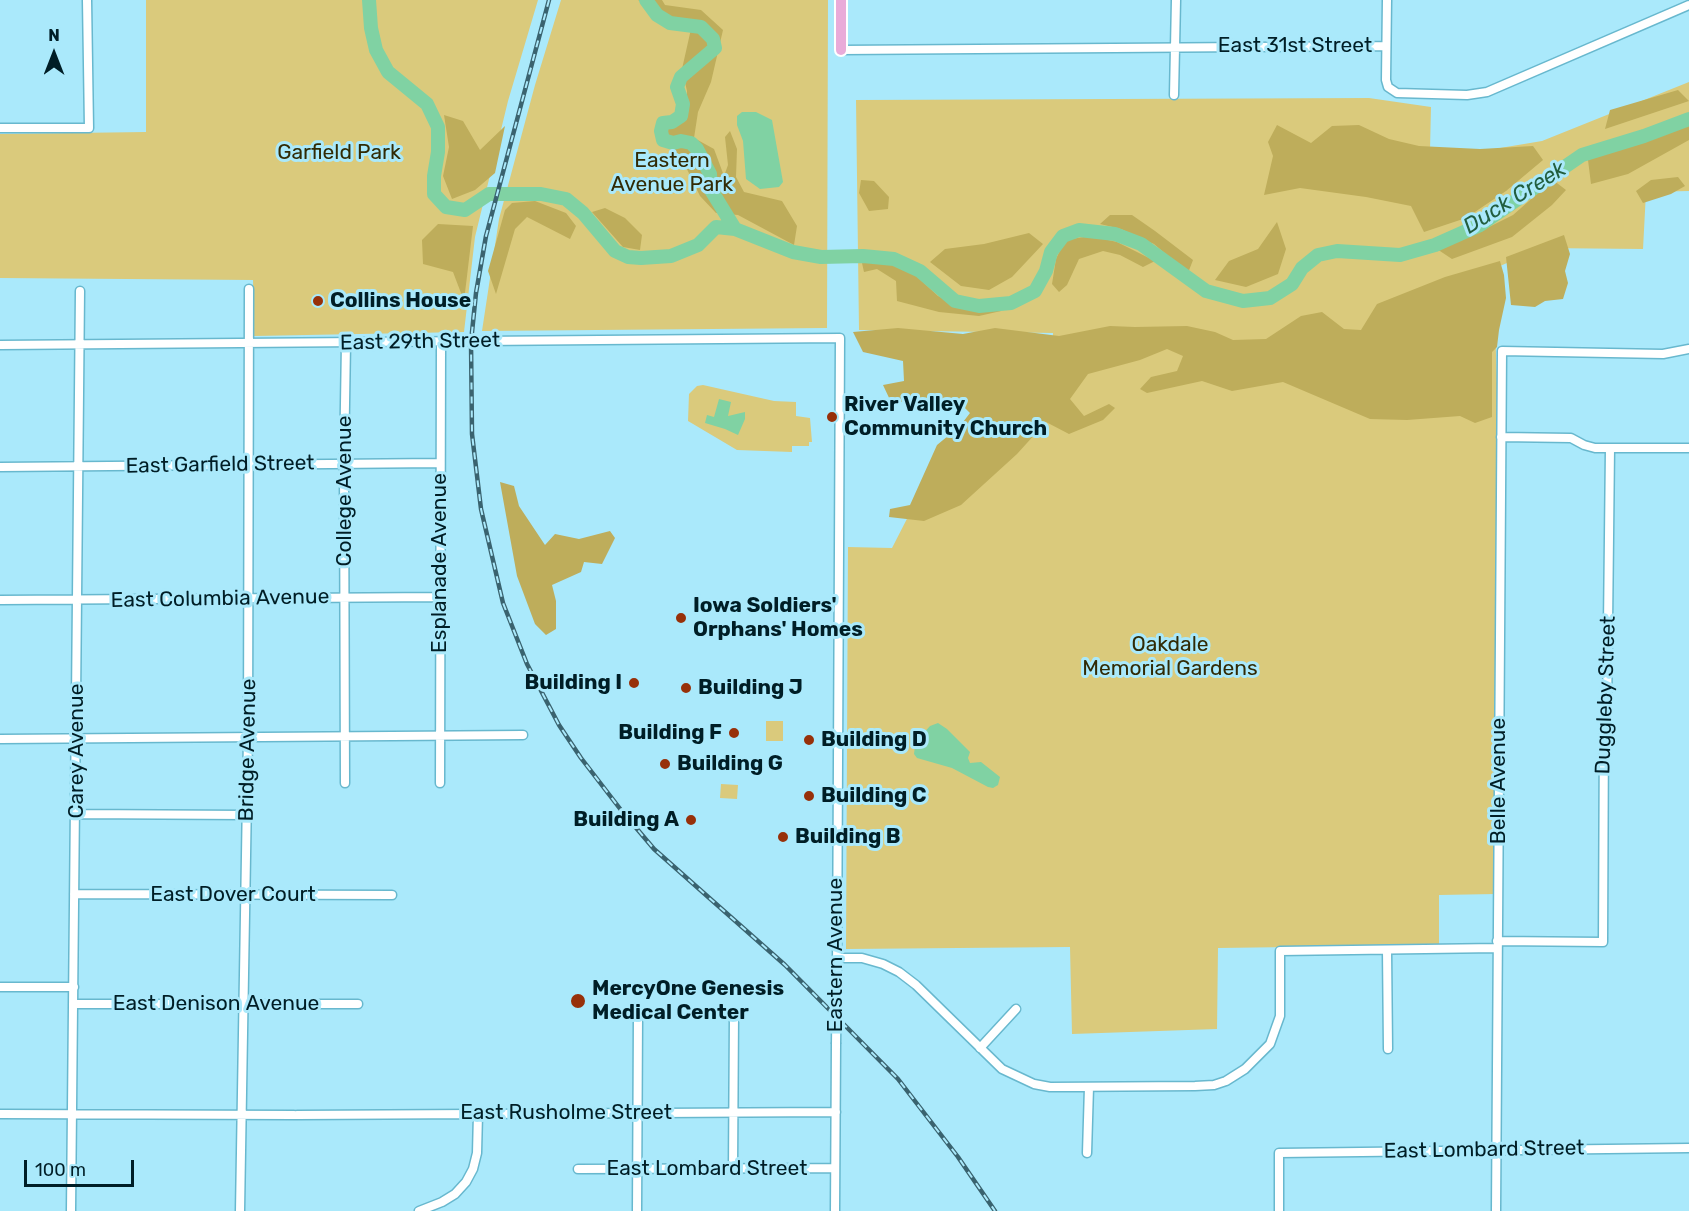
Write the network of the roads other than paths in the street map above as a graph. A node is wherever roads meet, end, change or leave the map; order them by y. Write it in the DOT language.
graph roads {
  1 [pos="87,0"];
  2 [pos="841,0"];
  3 [pos="1176,0"];
  4 [pos="1387,0"];
  5 [pos="1689,5"];
  6 [pos="1386,46"];
  7 [pos="1175,47"];
  8 [pos="841,50"];
  9 [pos="1174,95"];
  10 [pos="0,128"];
  11 [pos="249,289"];
  12 [pos="80,291"];
  13 [pos="840,338"];
  14 [pos="441,342"];
  15 [pos="346,343"];
  16 [pos="249,344"];
  17 [pos="0,345"];
  18 [pos="80,345"];
  19 [pos="1689,349"];
  20 [pos="1501,437"];
  21 [pos="1610,448"];
  22 [pos="1689,448"];
  23 [pos="440,463"];
  24 [pos="344,464"];
  25 [pos="249,465"];
  26 [pos="0,467"];
  27 [pos="79,467"];
  28 [pos="345,597"];
  29 [pos="441,597"];
  30 [pos="249,598"];
  31 [pos="0,600"];
  32 [pos="78,601"];
  33 [pos="523,735"];
  34 [pos="345,736"];
  35 [pos="440,736"];
  36 [pos="248,737"];
  37 [pos="77,738"];
  38 [pos="0,739"];
  39 [pos="345,783"];
  40 [pos="440,783"];
  41 [pos="76,814"];
  42 [pos="248,815"];
  43 [pos="74,894"];
  44 [pos="246,895"];
  45 [pos="392,895"];
  46 [pos="1497,945"];
  47 [pos="1388,950"];
  48 [pos="837,958"];
  49 [pos="0,987"];
  50 [pos="74,987"];
  51 [pos="73,1004"];
  52 [pos="244,1004"];
  53 [pos="358,1004"];
  54 [pos="1016,1010"];
  55 [pos="734,1014"];
  56 [pos="638,1015"];
  57 [pos="980,1048"];
  58 [pos="1388,1049"];
  59 [pos="1089,1087"];
  60 [pos="733,1112"];
  61 [pos="836,1112"];
  62 [pos="637,1113"];
  63 [pos="0,1114"];
  64 [pos="478,1114"];
  65 [pos="72,1115"];
  66 [pos="242,1116"];
  67 [pos="1689,1148"];
  68 [pos="1496,1150"];
  69 [pos="1087,1152"];
  70 [pos="835,1168"];
  71 [pos="578,1169"];
  72 [pos="637,1169"];
  73 [pos="733,1169"];
  74 [pos="71,1211"];
  75 [pos="240,1211"];
  76 [pos="419,1211"];
  77 [pos="637,1211"];
  78 [pos="835,1211"];
  79 [pos="1279,1211"];
  80 [pos="1496,1211"];
  1 -- 10 [label="street"];
  2 -- 8 [label="main road"];
  3 -- 7 [label="street"];
  4 -- 6 [label="street"];
  5 -- 6 [label="street, East 31st Street"];
  6 -- 7 [label="street, East 31st Street"];
  7 -- 8 [label="street, East 31st Street"];
  7 -- 9 [label="street"];
  11 -- 16 [label="street, Bridge Avenue"];
  12 -- 18 [label="street, Carey Avenue"];
  13 -- 14 [label="street, East 29th Street"];
  13 -- 48 [label="street, Eastern Avenue"];
  14 -- 15 [label="street, East 29th Street"];
  14 -- 23 [label="street, Esplanade Avenue"];
  15 -- 16 [label="street, East 29th Street"];
  15 -- 24 [label="street, College Avenue"];
  16 -- 18 [label="street, East 29th Street"];
  16 -- 25 [label="street, Bridge Avenue"];
  17 -- 18 [label="street, East 29th Street"];
  18 -- 27 [label="street, Carey Avenue"];
  19 -- 20 [label="street, Belle Avenue"];
  20 -- 21 [label="street"];
  20 -- 46 [label="street, Belle Avenue"];
  21 -- 22 [label="street"];
  21 -- 46 [label="street, Duggleby Street"];
  23 -- 24 [label="street, East Garfield Street"];
  23 -- 29 [label="street, Esplanade Avenue"];
  24 -- 25 [label="street, East Garfield Street"];
  24 -- 28 [label="street, College Avenue"];
  25 -- 27 [label="street, East Garfield Street"];
  25 -- 30 [label="street, Bridge Avenue"];
  26 -- 27 [label="street, East Garfield Street"];
  27 -- 32 [label="street, Carey Avenue"];
  28 -- 29 [label="street, East Columbia Avenue"];
  28 -- 30 [label="street, East Columbia Avenue"];
  28 -- 34 [label="street, College Avenue"];
  29 -- 35 [label="street, Esplanade Avenue"];
  30 -- 32 [label="street, East Columbia Avenue"];
  30 -- 36 [label="street, Bridge Avenue"];
  31 -- 32 [label="street, East Columbia Avenue"];
  32 -- 37 [label="street, Carey Avenue"];
  33 -- 35 [label="street"];
  34 -- 35 [label="street"];
  34 -- 36 [label="street"];
  34 -- 39 [label="street, College Avenue"];
  35 -- 40 [label="street, Esplanade Avenue"];
  36 -- 37 [label="street"];
  36 -- 42 [label="street, Bridge Avenue"];
  37 -- 38 [label="street"];
  37 -- 41 [label="street, Carey Avenue"];
  41 -- 42 [label="street"];
  41 -- 43 [label="street, Carey Avenue"];
  42 -- 44 [label="street, Bridge Avenue"];
  43 -- 44 [label="street, East Dover Court"];
  43 -- 50 [label="street, Carey Avenue"];
  44 -- 45 [label="street, East Dover Court"];
  44 -- 52 [label="street, Bridge Avenue"];
  46 -- 47 [label="street"];
  46 -- 68 [label="street, Belle Avenue"];
  47 -- 58 [label="street"];
  47 -- 59 [label="street"];
  48 -- 57 [label="street"];
  48 -- 61 [label="street, Eastern Avenue, bridge"];
  49 -- 50 [label="street"];
  50 -- 51 [label="street, Carey Avenue"];
  51 -- 52 [label="street, East Denison Avenue"];
  51 -- 65 [label="street, Carey Avenue"];
  52 -- 53 [label="street, East Denison Avenue"];
  52 -- 66 [label="street, Bridge Avenue"];
  54 -- 57 [label="street"];
  55 -- 60 [label="street"];
  56 -- 62 [label="street"];
  57 -- 59 [label="street"];
  59 -- 69 [label="street"];
  60 -- 61 [label="street, East Rusholme Street"];
  60 -- 62 [label="street, East Rusholme Street"];
  60 -- 73 [label="street"];
  61 -- 70 [label="street, Eastern Avenue"];
  62 -- 64 [label="street, East Rusholme Street"];
  62 -- 72 [label="street"];
  63 -- 65 [label="street, East Rusholme Street"];
  64 -- 66 [label="street, East Rusholme Street"];
  64 -- 76 [label="street"];
  65 -- 66 [label="street, East Rusholme Street"];
  65 -- 74 [label="street, Carey Avenue"];
  66 -- 75 [label="street, Bridge Avenue"];
  67 -- 68 [label="street, East Lombard Street"];
  68 -- 79 [label="street, East Lombard Street"];
  68 -- 80 [label="street, Belle Avenue"];
  70 -- 73 [label="street, East Lombard Street"];
  70 -- 78 [label="street, Eastern Avenue"];
  71 -- 72 [label="street, East Lombard Street"];
  72 -- 73 [label="street, East Lombard Street"];
  72 -- 77 [label="street"];
}
